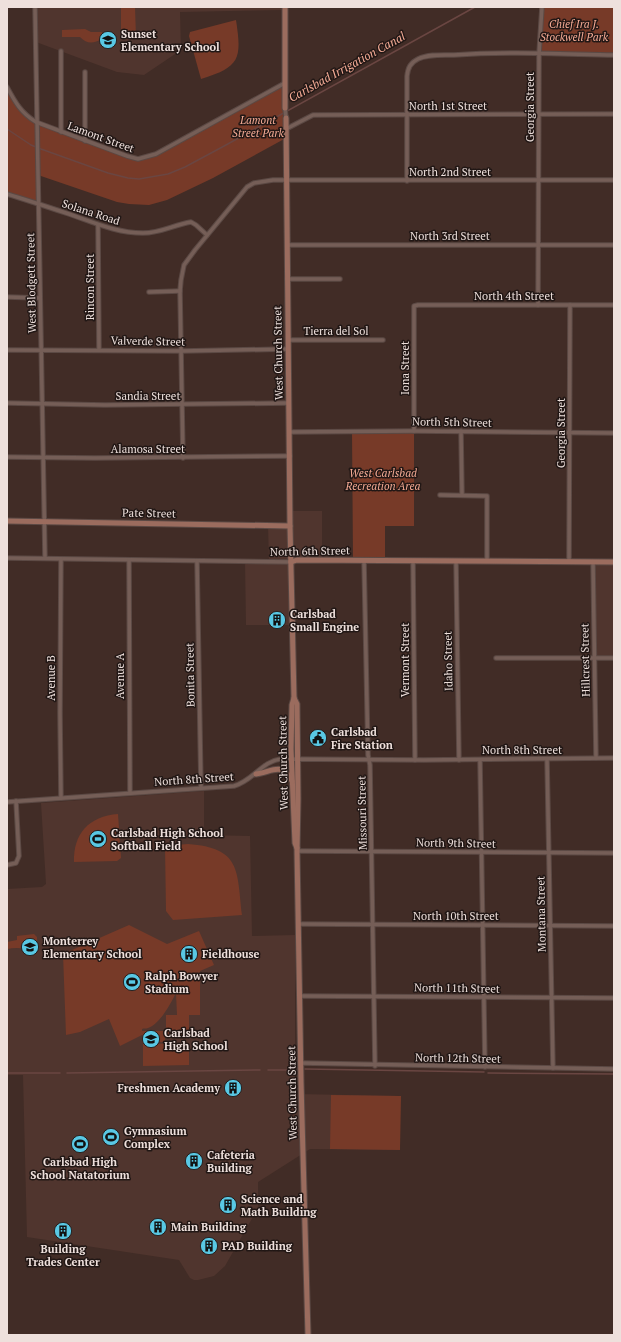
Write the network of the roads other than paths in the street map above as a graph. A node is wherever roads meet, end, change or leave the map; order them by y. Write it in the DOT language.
graph roads {
  1 [pos="35,7"];
  2 [pos="284,7"];
  3 [pos="542,7"];
  4 [pos="61,51"];
  5 [pos="539,54"];
  6 [pos="614,55"];
  7 [pos="85,72"];
  8 [pos="285,83"];
  9 [pos="7,87"];
  10 [pos="286,108"];
  11 [pos="614,114"];
  12 [pos="407,115"];
  13 [pos="540,115"];
  14 [pos="286,118"];
  15 [pos="36,122"];
  16 [pos="286,129"];
  17 [pos="61,132"];
  18 [pos="85,141"];
  19 [pos="286,180"];
  20 [pos="539,180"];
  21 [pos="614,180"];
  22 [pos="407,181"];
  23 [pos="7,194"];
  24 [pos="38,205"];
  25 [pos="98,225"];
  26 [pos="207,235"];
  27 [pos="287,245"];
  28 [pos="538,245"];
  29 [pos="614,245"];
  30 [pos="287,279"];
  31 [pos="340,279"];
  32 [pos="180,291"];
  33 [pos="149,292"];
  34 [pos="7,297"];
  35 [pos="40,298"];
  36 [pos="570,304"];
  37 [pos="538,305"];
  38 [pos="614,305"];
  39 [pos="414,306"];
  40 [pos="288,340"];
  41 [pos="383,340"];
  42 [pos="288,349"];
  43 [pos="7,350"];
  44 [pos="41,350"];
  45 [pos="100,350"];
  46 [pos="182,351"];
  47 [pos="289,402"];
  48 [pos="7,403"];
  49 [pos="42,404"];
  50 [pos="182,405"];
  51 [pos="414,431"];
  52 [pos="461,431"];
  53 [pos="290,432"];
  54 [pos="570,432"];
  55 [pos="614,433"];
  56 [pos="290,456"];
  57 [pos="7,458"];
  58 [pos="43,458"];
  59 [pos="183,458"];
  60 [pos="440,494"];
  61 [pos="462,494"];
  62 [pos="7,521"];
  63 [pos="44,522"];
  64 [pos="290,526"];
  65 [pos="7,558"];
  66 [pos="45,558"];
  67 [pos="61,559"];
  68 [pos="129,560"];
  69 [pos="364,560"];
  70 [pos="198,561"];
  71 [pos="413,561"];
  72 [pos="456,561"];
  73 [pos="487,561"];
  74 [pos="291,562"];
  75 [pos="569,562"];
  76 [pos="593,562"];
  77 [pos="614,562"];
  78 [pos="496,658"];
  79 [pos="594,658"];
  80 [pos="614,658"];
  81 [pos="294,698"];
  82 [pos="596,758"];
  83 [pos="614,758"];
  84 [pos="292,759"];
  85 [pos="298,759"];
  86 [pos="547,759"];
  87 [pos="369,760"];
  88 [pos="415,760"];
  89 [pos="459,760"];
  90 [pos="480,760"];
  91 [pos="256,774"];
  92 [pos="293,783"];
  93 [pos="201,788"];
  94 [pos="130,793"];
  95 [pos="61,798"];
  96 [pos="16,801"];
  97 [pos="7,802"];
  98 [pos="298,851"];
  99 [pos="372,851"];
  100 [pos="482,852"];
  101 [pos="549,852"];
  102 [pos="614,853"];
  103 [pos="7,865"];
  104 [pos="299,924"];
  105 [pos="373,924"];
  106 [pos="483,925"];
  107 [pos="551,926"];
  108 [pos="614,926"];
  109 [pos="300,996"];
  110 [pos="375,996"];
  111 [pos="484,998"];
  112 [pos="614,998"];
  113 [pos="552,999"];
  114 [pos="301,1063"];
  115 [pos="375,1066"];
  116 [pos="485,1067"];
  117 [pos="553,1068"];
  118 [pos="614,1069"];
  119 [pos="308,1335"];
  1 -- 15 [label="street, West Blodgett Street"];
  2 -- 8 [label="street, West Church Street"];
  3 -- 5 [label="street, Georgia Street"];
  4 -- 17 [label="street"];
  5 -- 6 [label="street"];
  5 -- 12 [label="street"];
  5 -- 13 [label="street, Georgia Street"];
  7 -- 18 [label="street"];
  8 -- 10 [label="street, West Church Street"];
  8 -- 18 [label="street, Lamont Street"];
  9 -- 15 [label="street, Lamont Street"];
  10 -- 14 [label="street, West Church Street"];
  11 -- 13 [label="street, North 1st Street"];
  12 -- 13 [label="street, North 1st Street"];
  12 -- 16 [label="street, North 1st Street"];
  12 -- 22 [label="street"];
  13 -- 20 [label="street, Georgia Street"];
  14 -- 16 [label="street, West Church Street"];
  15 -- 17 [label="street, Lamont Street"];
  15 -- 24 [label="street, West Blodgett Street"];
  16 -- 19 [label="street, West Church Street"];
  17 -- 18 [label="street, Lamont Street"];
  19 -- 22 [label="street, North 2nd Street"];
  19 -- 26 [label="street"];
  19 -- 27 [label="street, West Church Street"];
  20 -- 21 [label="street, North 2nd Street"];
  20 -- 22 [label="street, North 2nd Street"];
  20 -- 28 [label="street, Georgia Street"];
  23 -- 24 [label="street, Solana Road"];
  24 -- 25 [label="street, Solana Road"];
  24 -- 35 [label="street, West Blodgett Street"];
  25 -- 26 [label="street, Solana Road"];
  25 -- 45 [label="street, Rincon Street"];
  26 -- 32 [label="street"];
  27 -- 28 [label="street, North 3rd Street"];
  27 -- 30 [label="street, West Church Street"];
  28 -- 29 [label="street, North 3rd Street"];
  28 -- 37 [label="street, Georgia Street"];
  30 -- 31 [label="street"];
  30 -- 40 [label="street, West Church Street"];
  32 -- 33 [label="street"];
  32 -- 46 [label="street"];
  34 -- 35 [label="street"];
  35 -- 44 [label="street, West Blodgett Street"];
  36 -- 37 [label="street, North 4th Street"];
  36 -- 38 [label="street, North 4th Street"];
  36 -- 54 [label="street, Georgia Street"];
  37 -- 39 [label="street, North 4th Street"];
  39 -- 51 [label="street, Iona Street"];
  40 -- 41 [label="street, Tierra del Sol"];
  40 -- 42 [label="street, West Church Street"];
  42 -- 46 [label="street, Valverde Street"];
  42 -- 47 [label="street, West Church Street"];
  43 -- 44 [label="street, Valverde Street"];
  44 -- 45 [label="street, Valverde Street"];
  44 -- 49 [label="street, West Blodgett Street"];
  45 -- 46 [label="street, Valverde Street"];
  46 -- 50 [label="street"];
  47 -- 50 [label="street, Sandia Street"];
  47 -- 53 [label="street, West Church Street"];
  48 -- 49 [label="street, Sandia Street"];
  49 -- 50 [label="street, Sandia Street"];
  49 -- 58 [label="street, West Blodgett Street"];
  50 -- 59 [label="street"];
  51 -- 52 [label="street, North 5th Street"];
  51 -- 53 [label="street, North 5th Street"];
  52 -- 54 [label="street, North 5th Street"];
  52 -- 61 [label="street"];
  53 -- 56 [label="street, West Church Street"];
  54 -- 55 [label="street, North 5th Street"];
  54 -- 75 [label="street, Georgia Street"];
  56 -- 59 [label="street, Alamosa Street"];
  56 -- 64 [label="street, West Church Street"];
  57 -- 58 [label="street, Alamosa Street"];
  58 -- 59 [label="street, Alamosa Street"];
  58 -- 63 [label="street, West Blodgett Street"];
  60 -- 61 [label="street"];
  61 -- 73 [label="street"];
  62 -- 63 [label="street, Pate Street"];
  63 -- 64 [label="street, Pate Street"];
  63 -- 66 [label="street, West Blodgett Street"];
  64 -- 74 [label="street, West Church Street"];
  65 -- 66 [label="street, North 6th Street"];
  66 -- 67 [label="street, North 6th Street"];
  67 -- 68 [label="street, North 6th Street"];
  67 -- 95 [label="street, Avenue B"];
  68 -- 70 [label="street, North 6th Street"];
  68 -- 94 [label="street, Avenue A"];
  69 -- 71 [label="street, North 6th Street"];
  69 -- 74 [label="street, North 6th Street"];
  69 -- 87 [label="street, Missouri Street"];
  70 -- 74 [label="street, North 6th Street"];
  70 -- 93 [label="street, Bonita Street"];
  71 -- 72 [label="street, North 6th Street"];
  71 -- 88 [label="street, Vermont Street"];
  72 -- 73 [label="street, North 6th Street"];
  72 -- 89 [label="street, Idaho Street"];
  73 -- 75 [label="street, North 6th Street"];
  74 -- 81 [label="street, West Church Street"];
  75 -- 76 [label="street, North 6th Street"];
  76 -- 77 [label="street, North 6th Street"];
  76 -- 79 [label="street, Hillcrest Street"];
  78 -- 79 [label="street"];
  79 -- 80 [label="street"];
  79 -- 82 [label="street, Hillcrest Street"];
  81 -- 84 [label="street, West Church Street"];
  81 -- 85 [label="street, West Church Street"];
  82 -- 83 [label="street, North 8th Street"];
  82 -- 86 [label="street, North 8th Street"];
  84 -- 85 [label="street, North 8th Street"];
  84 -- 91 [label="street, North 8th Street"];
  84 -- 92 [label="street, West Church Street"];
  85 -- 87 [label="street, North 8th Street"];
  85 -- 98 [label="street, West Church Street"];
  86 -- 90 [label="street, North 8th Street"];
  86 -- 101 [label="street, Montana Street"];
  87 -- 88 [label="street, North 8th Street"];
  87 -- 99 [label="street, Missouri Street"];
  88 -- 89 [label="street, North 8th Street"];
  89 -- 90 [label="street, North 8th Street"];
  90 -- 100 [label="street"];
  91 -- 92 [label="street"];
  91 -- 93 [label="street, North 8th Street"];
  92 -- 98 [label="street, West Church Street"];
  93 -- 94 [label="street, North 8th Street"];
  94 -- 95 [label="street, North 8th Street"];
  95 -- 96 [label="street, North 8th Street"];
  96 -- 97 [label="street, North 8th Street"];
  96 -- 103 [label="street"];
  98 -- 99 [label="street, North 9th Street"];
  98 -- 104 [label="street, West Church Street"];
  99 -- 100 [label="street, North 9th Street"];
  99 -- 105 [label="street, Missouri Street"];
  100 -- 101 [label="street, North 9th Street"];
  100 -- 106 [label="street"];
  101 -- 102 [label="street, North 9th Street"];
  101 -- 107 [label="street, Montana Street"];
  104 -- 105 [label="street, North 10th Street"];
  104 -- 109 [label="street, West Church Street"];
  105 -- 106 [label="street, North 10th Street"];
  105 -- 110 [label="street, Missouri Street"];
  106 -- 107 [label="street, North 10th Street"];
  106 -- 111 [label="street"];
  107 -- 108 [label="street, North 10th Street"];
  107 -- 113 [label="street, Montana Street"];
  109 -- 110 [label="street, North 11th Street"];
  109 -- 114 [label="street, West Church Street"];
  110 -- 111 [label="street, North 11th Street"];
  110 -- 115 [label="street, Missouri Street"];
  111 -- 113 [label="street, North 11th Street"];
  111 -- 116 [label="street"];
  112 -- 113 [label="street, North 11th Street"];
  113 -- 117 [label="street, Montana Street"];
  114 -- 115 [label="street, North 12th Street"];
  114 -- 119 [label="street, West Church Street"];
  115 -- 116 [label="street, North 12th Street"];
  116 -- 117 [label="street, North 12th Street"];
  117 -- 118 [label="street, North 12th Street"];
}
